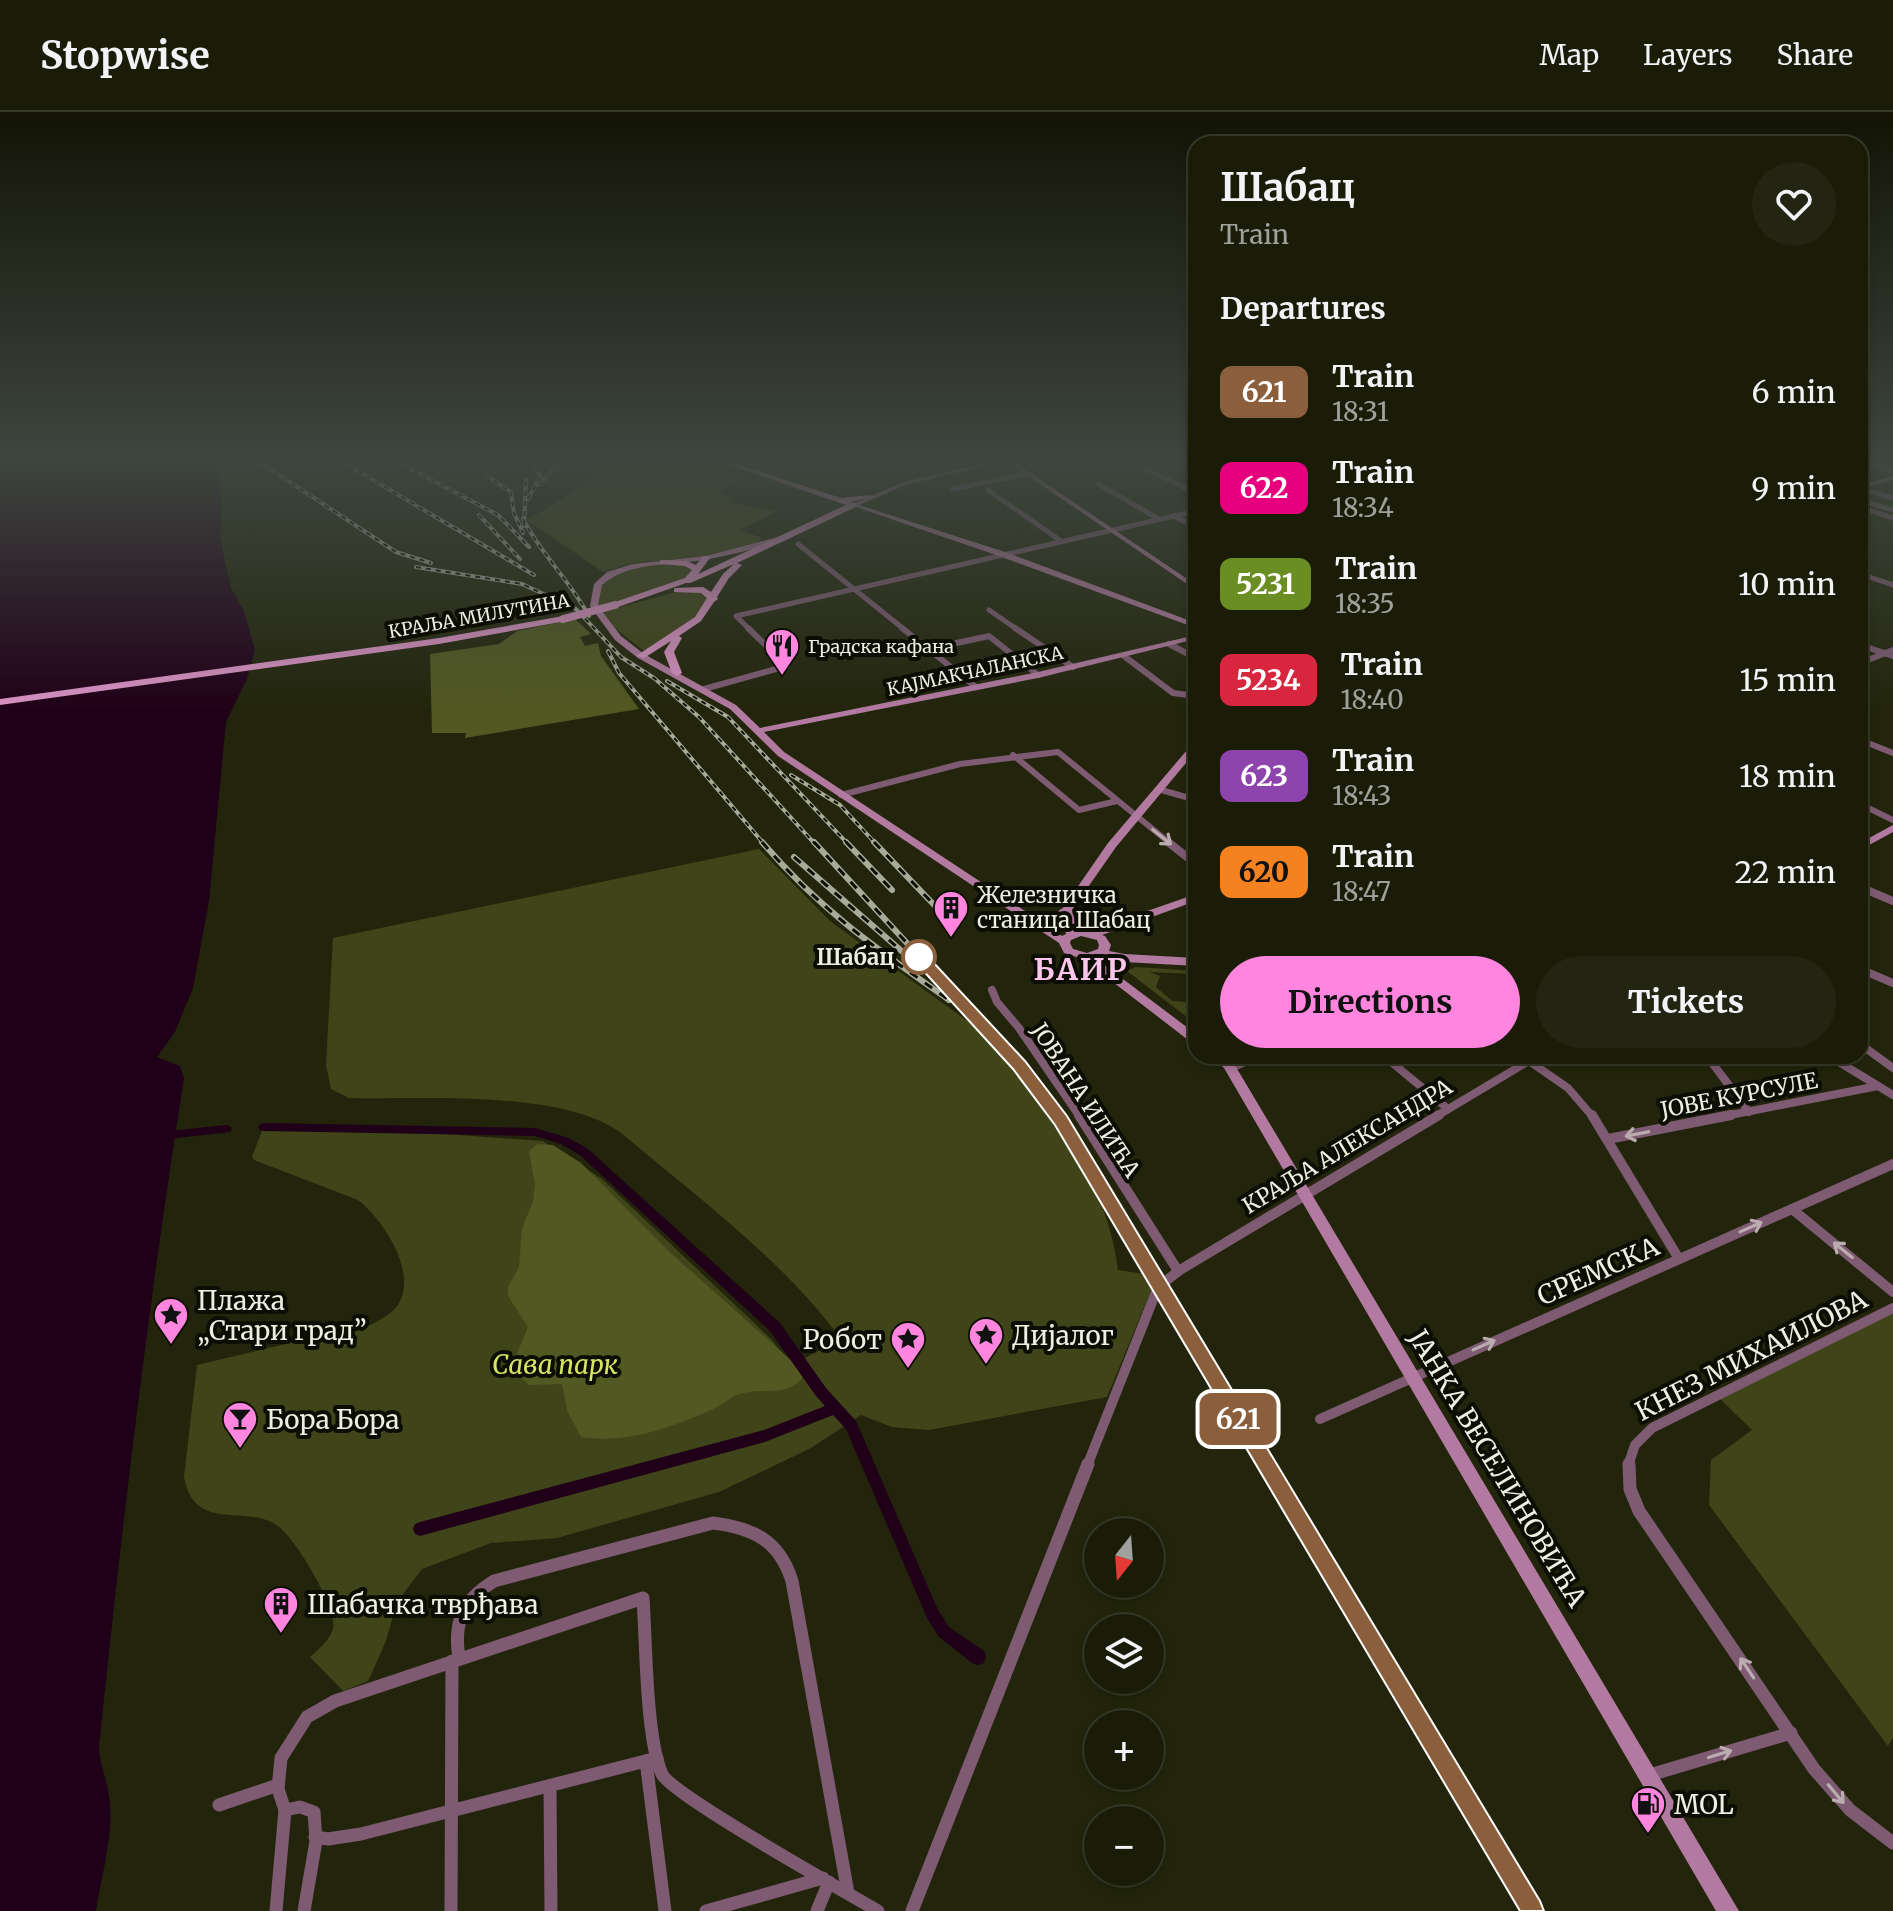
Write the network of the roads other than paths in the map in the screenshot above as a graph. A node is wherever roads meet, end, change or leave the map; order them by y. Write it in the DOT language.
graph roads {
  1 [pos="754,545"];
  2 [pos="769,545"];
  3 [pos="799,545"];
  4 [pos="974,545"];
  5 [pos="1043,545"];
  6 [pos="1133,545"];
  7 [pos="753,553"];
  8 [pos="1002,554"];
  9 [pos="706,558"];
  10 [pos="663,562"];
  11 [pos="697,569"];
  12 [pos="1868,577"];
  13 [pos="683,583"];
  14 [pos="1188,583"];
  15 [pos="1893,585"];
  16 [pos="855,589"];
  17 [pos="649,595"];
  18 [pos="714,599"];
  19 [pos="989,610"];
  20 [pos="1188,623"];
  21 [pos="682,632"];
  22 [pos="1188,639"];
  23 [pos="1169,644"];
  24 [pos="1868,648"];
  25 [pos="929,649"];
  26 [pos="1893,650"];
  27 [pos="1885,653"];
  28 [pos="1188,654"];
  29 [pos="641,656"];
  30 [pos="1124,656"];
  31 [pos="1893,656"];
  32 [pos="1868,660"];
  33 [pos="1073,667"];
  34 [pos="677,673"];
  35 [pos="1038,675"];
  36 [pos="976,687"];
  37 [pos="704,689"];
  38 [pos="1188,695"];
  39 [pos="0,702"];
  40 [pos="758,731"];
  41 [pos="1868,743"];
  42 [pos="1893,753"];
  43 [pos="1188,754"];
  44 [pos="1013,755"];
  45 [pos="1158,789"];
  46 [pos="841,795"];
  47 [pos="1188,798"];
  48 [pos="1117,801"];
  49 [pos="1868,808"];
  50 [pos="1134,815"];
  51 [pos="1893,820"];
  52 [pos="1893,828"];
  53 [pos="1868,842"];
  54 [pos="1188,858"];
  55 [pos="1868,890"];
  56 [pos="1188,900"];
  57 [pos="1893,901"];
  58 [pos="1067,910"];
  59 [pos="1029,918"];
  60 [pos="1124,923"];
  61 [pos="1091,933"];
  62 [pos="1068,937"];
  63 [pos="1099,951"];
  64 [pos="1125,958"];
  65 [pos="1139,958"];
  66 [pos="1188,961"];
  67 [pos="1868,972"];
  68 [pos="1114,978"];
  69 [pos="1893,983"];
  70 [pos="992,990"];
  71 [pos="1188,1034"];
  72 [pos="1868,1050"];
  73 [pos="1225,1064"];
  74 [pos="1394,1064"];
  75 [pos="1523,1064"];
  76 [pos="1540,1064"];
  77 [pos="1713,1064"];
  78 [pos="1842,1064"];
  79 [pos="1893,1068"];
  80 [pos="1878,1086"];
  81 [pos="1893,1095"];
  82 [pos="1448,1109"];
  83 [pos="1749,1112"];
  84 [pos="1608,1139"];
  85 [pos="1893,1164"];
  86 [pos="1306,1193"];
  87 [pos="1792,1209"];
  88 [pos="1679,1259"];
  89 [pos="1178,1271"];
  90 [pos="1893,1292"];
  91 [pos="1893,1308"];
  92 [pos="1412,1377"];
  93 [pos="1320,1419"];
  94 [pos="455,1660"];
  95 [pos="1791,1733"];
  96 [pos="652,1760"];
  97 [pos="1650,1775"];
  98 [pos="278,1785"];
  99 [pos="550,1786"];
  100 [pos="219,1805"];
  101 [pos="285,1810"];
  102 [pos="451,1812"];
  103 [pos="315,1837"];
  104 [pos="1893,1843"];
  105 [pos="826,1880"];
  106 [pos="848,1893"];
  107 [pos="276,1911"];
  108 [pos="304,1911"];
  109 [pos="451,1911"];
  110 [pos="551,1911"];
  111 [pos="665,1911"];
  112 [pos="706,1911"];
  113 [pos="817,1911"];
  114 [pos="878,1911"];
  115 [pos="912,1911"];
  116 [pos="1728,1911"];
  1 -- 9 [label="main road"];
  2 -- 7 [label="main road"];
  3 -- 16 [label="street"];
  4 -- 8 [label="main road"];
  5 -- 8 [label="street"];
  6 -- 14 [label="main road"];
  7 -- 13 [label="main road"];
  7 -- 18 [label="main road"];
  8 -- 16 [label="street"];
  8 -- 20 [label="main road"];
  9 -- 10 [label="main road"];
  9 -- 11 [label="main road"];
  10 -- 11 [label="main road"];
  10 -- 29 [label="main road"];
  11 -- 13 [label="main road"];
  12 -- 15 [label="street"];
  13 -- 17 [label="main road"];
  16 -- 25 [label="street"];
  16 -- 37 [label="street"];
  17 -- 18 [label="main road"];
  17 -- 39 [label="main road, КРАЉА МИЛУТИНА, bridge"];
  18 -- 21 [label="main road"];
  19 -- 33 [label="street"];
  21 -- 29 [label="main road"];
  21 -- 34 [label="main road"];
  22 -- 23 [label="main road, КАЈМАКЧАЛАНСКА"];
  23 -- 28 [label="street"];
  23 -- 30 [label="main road, КАЈМАКЧАЛАНСКА"];
  24 -- 27 [label="street"];
  25 -- 35 [label="street"];
  25 -- 36 [label="street"];
  26 -- 27 [label="street"];
  27 -- 31 [label="street"];
  27 -- 32 [label="street"];
  29 -- 34 [label="main road"];
  30 -- 33 [label="main road, КАЈМАКЧАЛАНСКА"];
  30 -- 38 [label="street"];
  33 -- 35 [label="main road, КАЈМАКЧАЛАНСКА"];
  34 -- 37 [label="main road"];
  35 -- 36 [label="main road, КАЈМАКЧАЛАНСКА"];
  36 -- 40 [label="main road, КАЈМАКЧАЛАНСКА"];
  37 -- 40 [label="main road"];
  40 -- 46 [label="main road"];
  41 -- 42 [label="street"];
  43 -- 45 [label="main road"];
  44 -- 46 [label="street"];
  44 -- 48 [label="street"];
  44 -- 48 [label="street"];
  45 -- 47 [label="street"];
  45 -- 50 [label="main road"];
  46 -- 59 [label="main road"];
  48 -- 50 [label="street"];
  49 -- 51 [label="street"];
  50 -- 54 [label="street, one-way"];
  50 -- 58 [label="main road"];
  52 -- 53 [label="main road"];
  55 -- 57 [label="street"];
  56 -- 60 [label="main road"];
  58 -- 59 [label="main road"];
  58 -- 61 [label="main road"];
  58 -- 62 [label="main road"];
  59 -- 62 [label="main road"];
  60 -- 61 [label="main road"];
  60 -- 63 [label="main road"];
  61 -- 62 [label="main road"];
  61 -- 63 [label="main road"];
  62 -- 63 [label="main road"];
  63 -- 64 [label="main road"];
  63 -- 65 [label="main road"];
  63 -- 68 [label="main road"];
  64 -- 65 [label="main road"];
  64 -- 68 [label="main road"];
  65 -- 66 [label="main road"];
  67 -- 69 [label="street"];
  68 -- 71 [label="main road"];
  70 -- 89 [label="street, ЈОВАНА ИЛИЋА"];
  72 -- 79 [label="street"];
  73 -- 86 [label="main road, ЈАНКА ВЕСЕЛИНОВИЋА"];
  74 -- 82 [label="street"];
  75 -- 82 [label="street, КРАЉА АЛЕКСАНДРА"];
  76 -- 84 [label="street"];
  77 -- 83 [label="street"];
  78 -- 80 [label="street"];
  80 -- 81 [label="street"];
  80 -- 83 [label="street, ЈОВЕ КУРСУЛЕ"];
  82 -- 86 [label="street, КРАЉА АЛЕКСАНДРА"];
  83 -- 84 [label="street, ЈОВЕ КУРСУЛЕ, one-way"];
  84 -- 88 [label="street"];
  85 -- 87 [label="street, СРЕМСКА"];
  86 -- 89 [label="street, КРАЉА АЛЕКСАНДРА"];
  86 -- 92 [label="main road, ЈАНКА ВЕСЕЛИНОВИЋА"];
  88 -- 87 [label="street, СРЕМСКА, one-way"];
  90 -- 87 [label="street, КНЕЗ МИХАИЛОВА, one-way"];
  92 -- 88 [label="street, СРЕМСКА, one-way"];
  89 -- 115 [label="street, КРАЉА АЛЕКСАНДРА"];
  95 -- 91 [label="street, КНЕЗ МИХАИЛОВА, one-way"];
  92 -- 93 [label="street, СРЕМСКА"];
  92 -- 97 [label="main road, ЈАНКА ВЕСЕЛИНОВИЋА"];
  94 -- 96 [label="street"];
  94 -- 98 [label="street"];
  94 -- 102 [label="street"];
  94 -- 106 [label="street"];
  97 -- 95 [label="street, one-way"];
  95 -- 104 [label="street, КНЕЗ МИХАИЛОВА, one-way"];
  96 -- 99 [label="street"];
  96 -- 105 [label="street"];
  96 -- 111 [label="street"];
  97 -- 116 [label="main road, ЈАНКА ВЕСЕЛИНОВИЋА"];
  98 -- 100 [label="street"];
  98 -- 101 [label="street"];
  99 -- 102 [label="street"];
  99 -- 110 [label="street"];
  101 -- 103 [label="street"];
  101 -- 107 [label="street"];
  102 -- 103 [label="street"];
  102 -- 109 [label="street"];
  103 -- 108 [label="street"];
  105 -- 106 [label="street"];
  105 -- 112 [label="street"];
  105 -- 113 [label="street"];
  106 -- 114 [label="street"];
}
